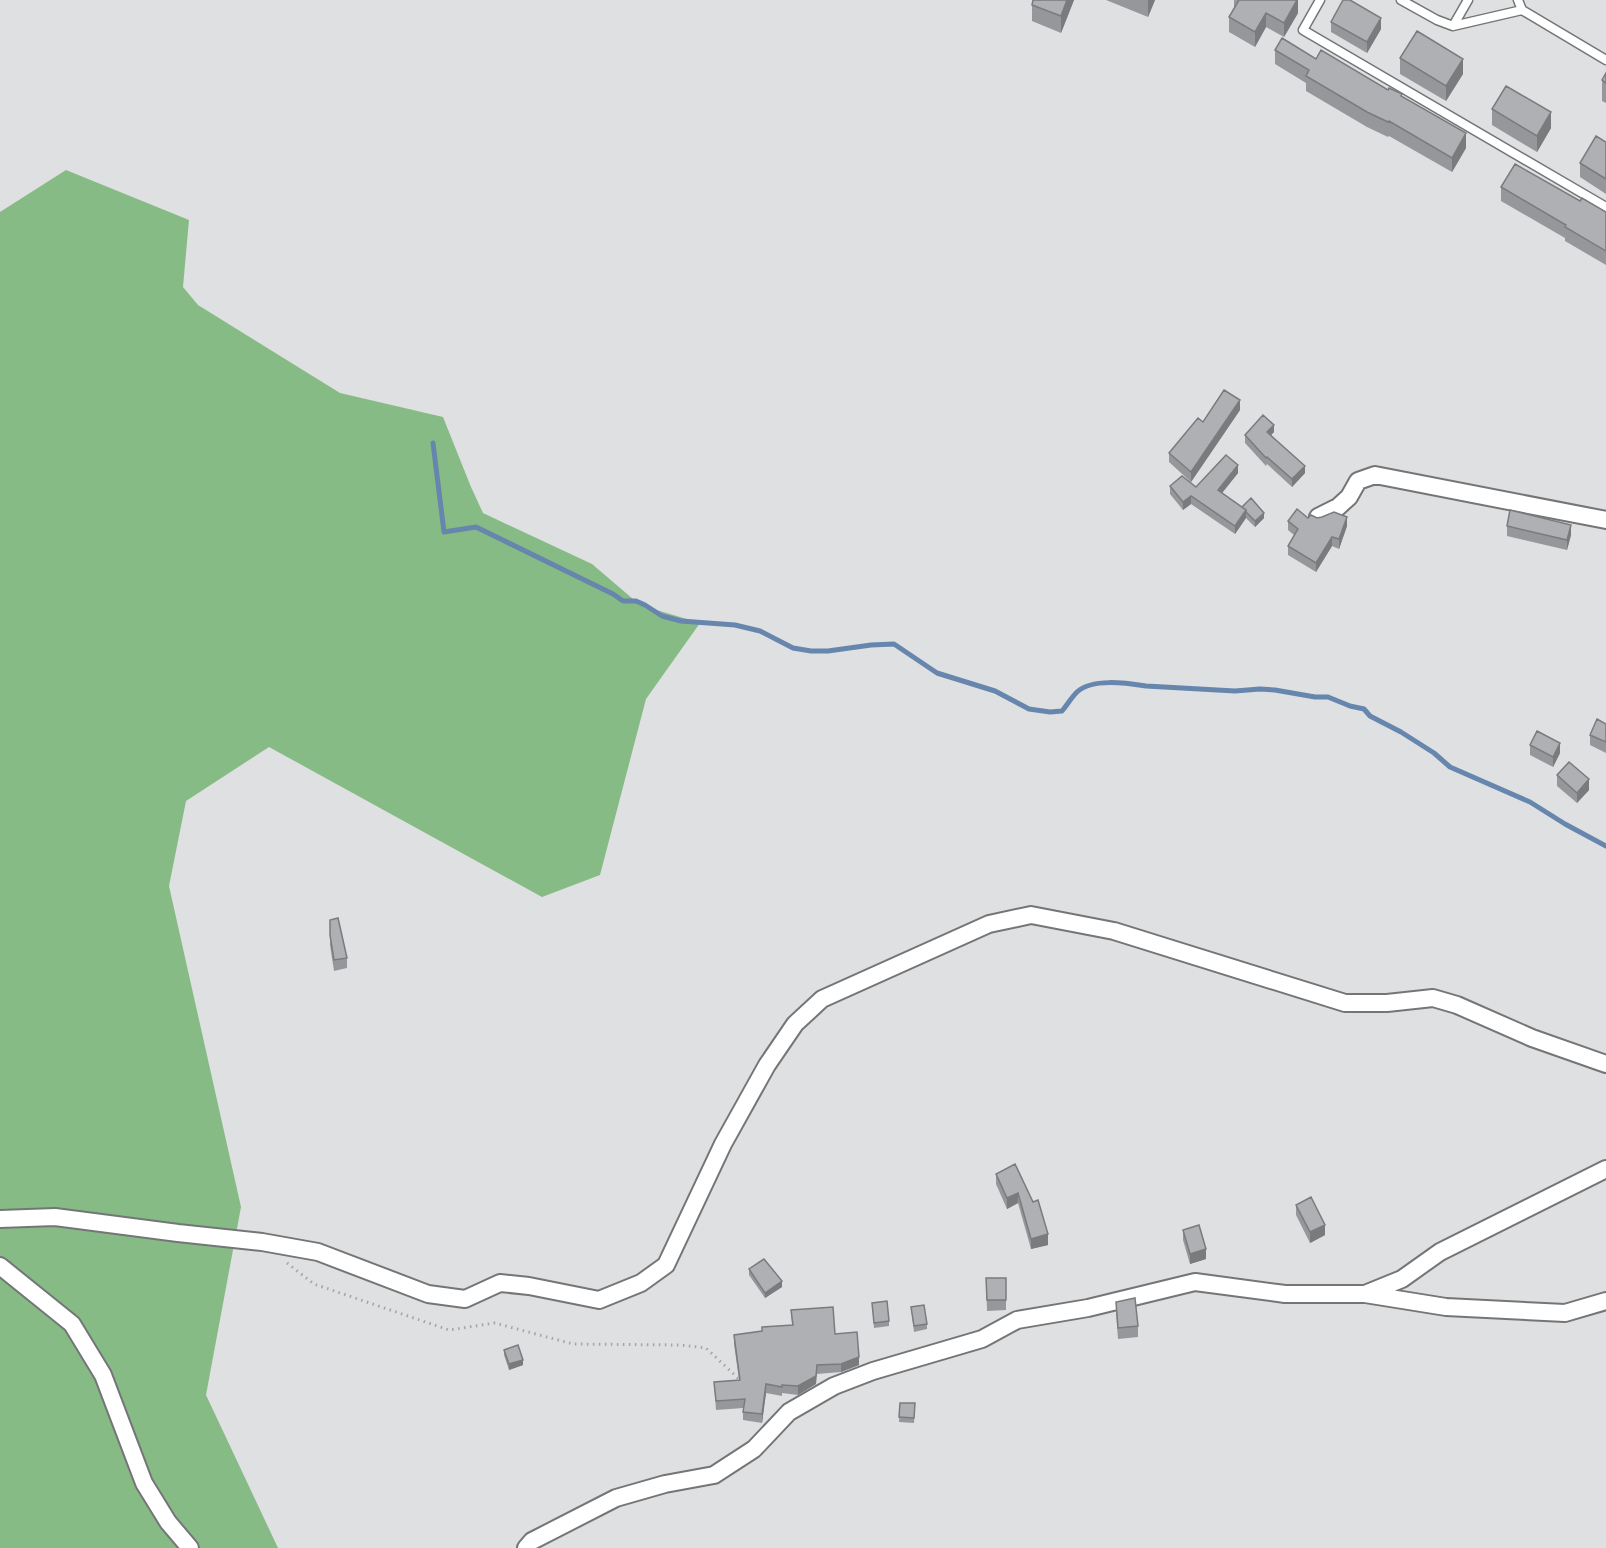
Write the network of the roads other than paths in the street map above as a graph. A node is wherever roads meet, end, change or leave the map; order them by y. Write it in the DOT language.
graph roads {
  1 [pos="1320,0"];
  2 [pos="1401,0"];
  3 [pos="1468,0"];
  4 [pos="1518,0"];
  5 [pos="1522,10"];
  6 [pos="1453,26"];
  7 [pos="1606,60"];
  8 [pos="1606,207"];
  9 [pos="1318,517"];
  10 [pos="1606,520"];
  11 [pos="1606,1064"];
  12 [pos="1606,1168"];
  13 [pos="0,1219"];
  14 [pos="0,1266"];
  15 [pos="1365,1294"];
  16 [pos="1606,1301"];
  17 [pos="190,1548"];
  18 [pos="526,1548"];
  1 -- 8 [label="lane"];
  2 -- 6 [label="lane"];
  3 -- 6 [label="lane"];
  4 -- 5 [label="lane"];
  5 -- 6 [label="lane"];
  5 -- 7 [label="lane"];
  9 -- 10 [label="street"];
  11 -- 13 [label="street"];
  12 -- 15 [label="street"];
  14 -- 17 [label="street"];
  15 -- 16 [label="street"];
  15 -- 18 [label="street"];
}
